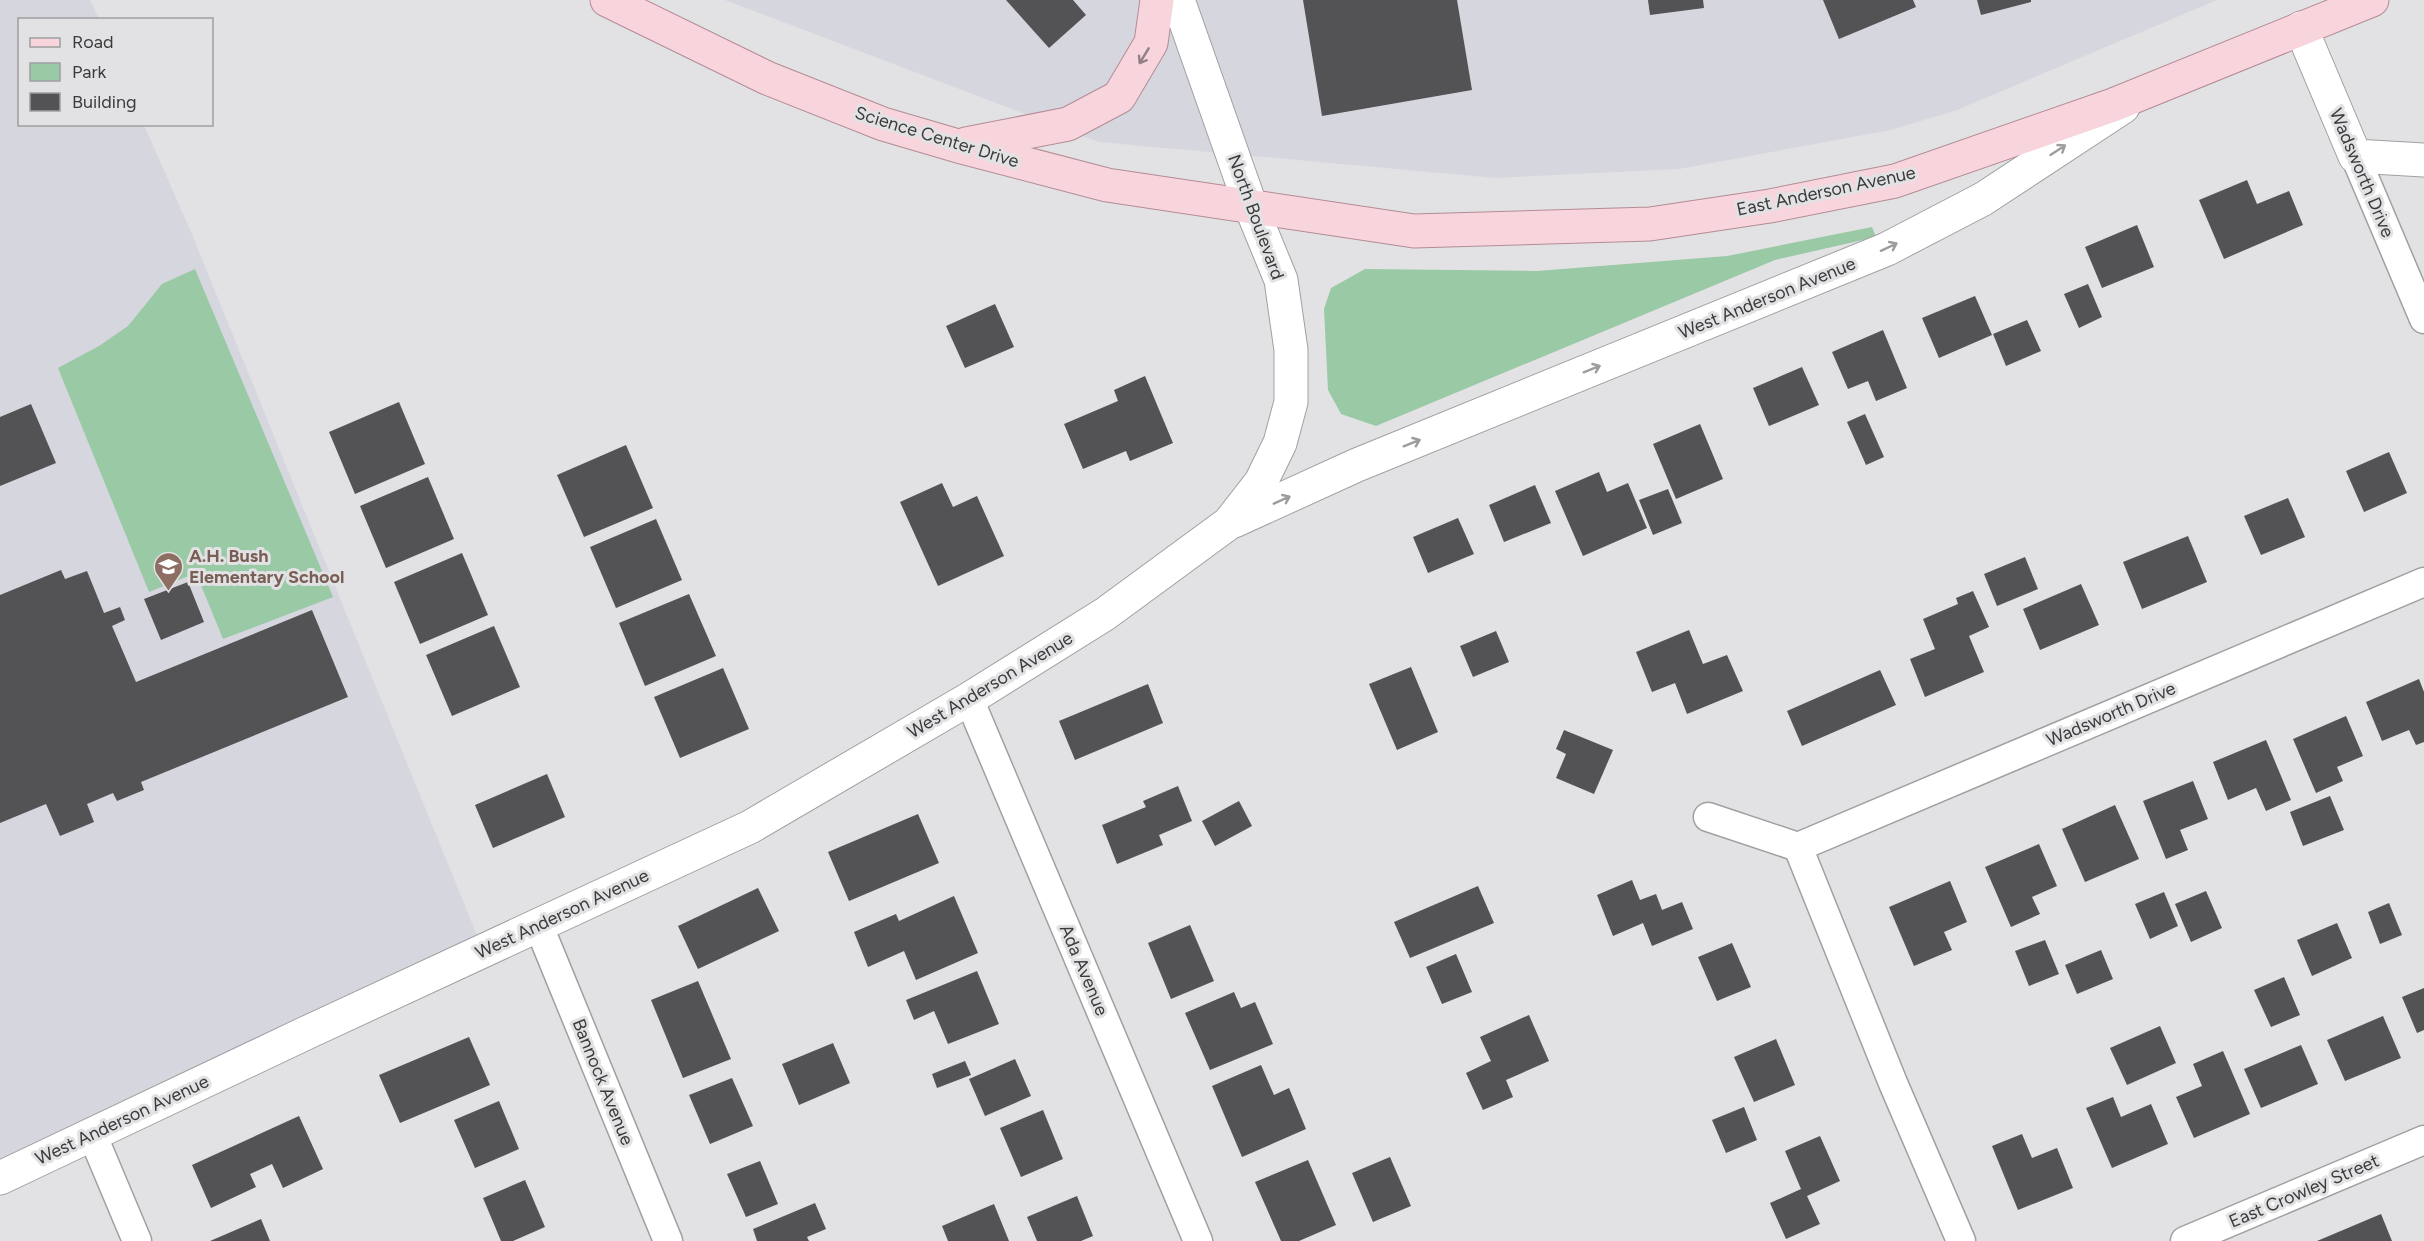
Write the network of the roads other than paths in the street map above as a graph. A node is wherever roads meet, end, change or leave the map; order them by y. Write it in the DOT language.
graph roads {
  1 [pos="607,0"];
  2 [pos="1157,0"];
  3 [pos="1178,0"];
  4 [pos="2373,0"];
  5 [pos="2301,28"];
  6 [pos="2155,87"];
  7 [pos="958,146"];
  8 [pos="2355,156"];
  9 [pos="2424,160"];
  10 [pos="1251,207"];
  11 [pos="2424,319"];
  12 [pos="1229,523"];
  13 [pos="2424,582"];
  14 [pos="1105,614"];
  15 [pos="969,699"];
  16 [pos="1708,817"];
  17 [pos="1798,847"];
  18 [pos="538,924"];
  19 [pos="92,1134"];
  20 [pos="2424,1140"];
  21 [pos="0,1178"];
  22 [pos="137,1241"];
  23 [pos="668,1241"];
  24 [pos="1198,1241"];
  25 [pos="1961,1241"];
  26 [pos="2185,1241"];
  1 -- 7 [label="main road, Science Center Drive"];
  2 -- 7 [label="main road, one-way"];
  3 -- 10 [label="street, North Boulevard"];
  4 -- 5 [label="main road, East Anderson Avenue"];
  5 -- 6 [label="main road, East Anderson Avenue"];
  5 -- 8 [label="street, Wadsworth Drive"];
  6 -- 10 [label="main road, East Anderson Avenue"];
  12 -- 6 [label="street, West Anderson Avenue, one-way"];
  7 -- 10 [label="main road, Science Center Drive"];
  8 -- 9 [label="street"];
  8 -- 11 [label="street, Wadsworth Drive"];
  10 -- 12 [label="street, North Boulevard"];
  12 -- 14 [label="street, North Boulevard"];
  13 -- 17 [label="street, Wadsworth Drive"];
  14 -- 15 [label="street, West Anderson Avenue"];
  15 -- 18 [label="street, West Anderson Avenue"];
  15 -- 24 [label="street, Ada Avenue"];
  16 -- 17 [label="street"];
  17 -- 25 [label="street"];
  18 -- 19 [label="street, West Anderson Avenue"];
  18 -- 23 [label="street, Bannock Avenue"];
  19 -- 21 [label="street, West Anderson Avenue"];
  19 -- 22 [label="street"];
  20 -- 26 [label="street, East Crowley Street"];
}
